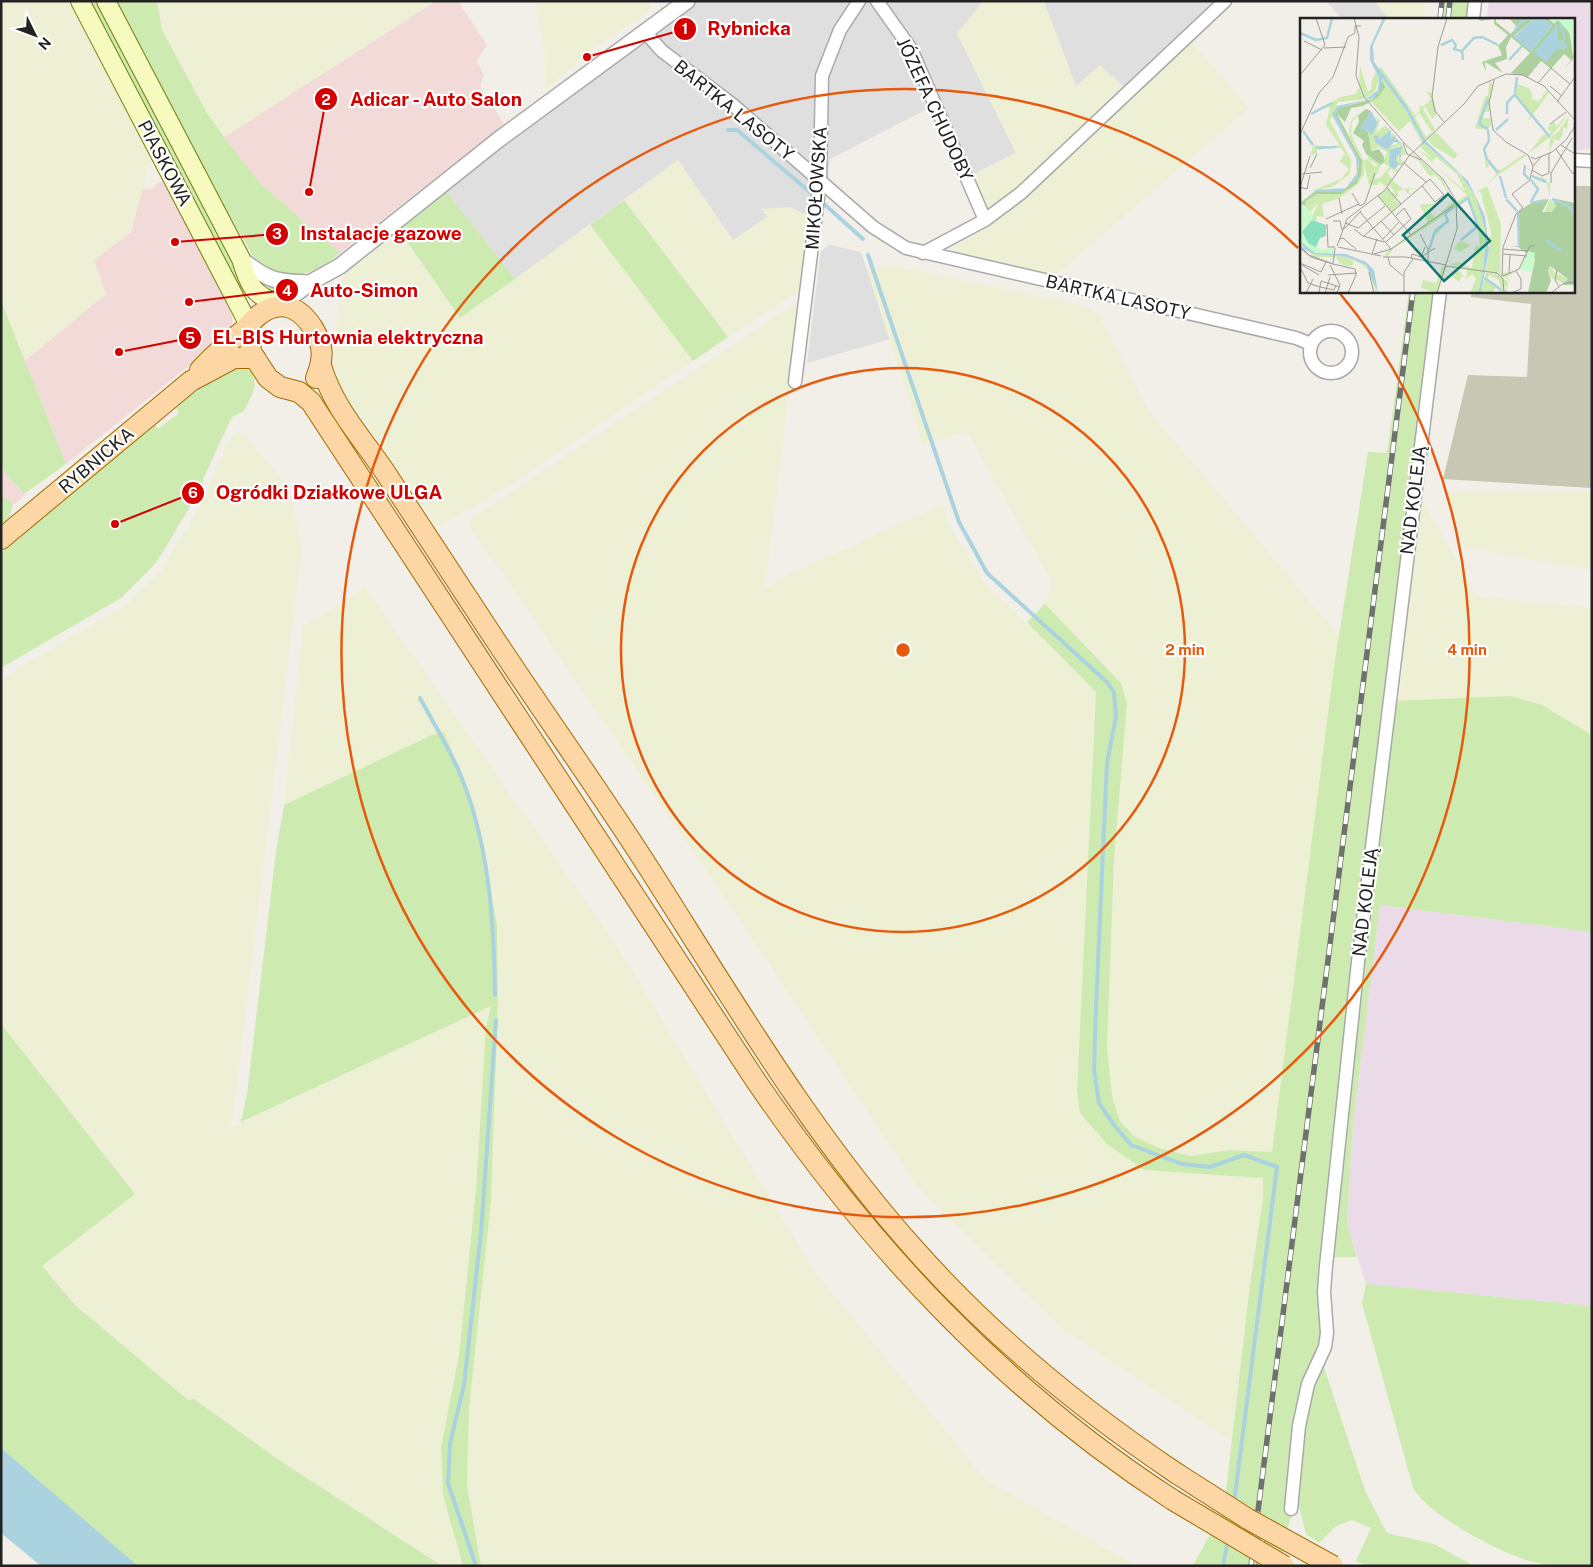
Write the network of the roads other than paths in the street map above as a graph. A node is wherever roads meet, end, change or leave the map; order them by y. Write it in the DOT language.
graph roads {
  1 [pos="80,1"];
  2 [pos="106,1"];
  3 [pos="687,1"];
  4 [pos="859,1"];
  5 [pos="877,1"];
  6 [pos="1225,1"];
  7 [pos="1475,1"];
  8 [pos="1473,18"];
  9 [pos="645,32"];
  10 [pos="1576,160"];
  11 [pos="1592,161"];
  12 [pos="820,181"];
  13 [pos="986,220"];
  14 [pos="923,253"];
  15 [pos="242,259"];
  16 [pos="310,283"];
  17 [pos="1440,292"];
  18 [pos="280,305"];
  19 [pos="304,316"];
  20 [pos="249,326"];
  21 [pos="1311,344"];
  22 [pos="255,358"];
  23 [pos="320,366"];
  24 [pos="191,382"];
  25 [pos="795,382"];
  26 [pos="291,390"];
  27 [pos="1,539"];
  28 [pos="1291,1510"];
  29 [pos="1284,1566"];
  30 [pos="1333,1566"];
  1 -- 20 [label="main road, PIASKOWA"];
  2 -- 15 [label="main road, PIASKOWA"];
  3 -- 9 [label="street"];
  4 -- 12 [label="street, MIKOŁOWSKA"];
  5 -- 13 [label="street, JÓZEFA CHUDOBY"];
  6 -- 13 [label="street"];
  7 -- 8 [label="street"];
  9 -- 12 [label="street, BARTKA LASOTY"];
  9 -- 16 [label="street"];
  10 -- 11 [label="street"];
  12 -- 14 [label="street, BARTKA LASOTY"];
  12 -- 25 [label="street, MIKOŁOWSKA"];
  13 -- 14 [label="street"];
  14 -- 21 [label="street, BARTKA LASOTY"];
  15 -- 16 [label="street"];
  15 -- 18 [label="main road, PIASKOWA"];
  16 -- 18 [label="street"];
  16 -- 19 [label="street"];
  17 -- 28 [label="street, NAD KOLEJĄ"];
  18 -- 19 [label="main road"];
  18 -- 20 [label="main road"];
  19 -- 23 [label="main road"];
  20 -- 22 [label="main road"];
  20 -- 24 [label="main road, RYBNICKA"];
  22 -- 24 [label="main road, RYBNICKA"];
  22 -- 26 [label="main road"];
  23 -- 26 [label="main road"];
  23 -- 30 [label="main road, bridge"];
  24 -- 27 [label="main road, RYBNICKA"];
  26 -- 29 [label="main road, bridge"];
}
